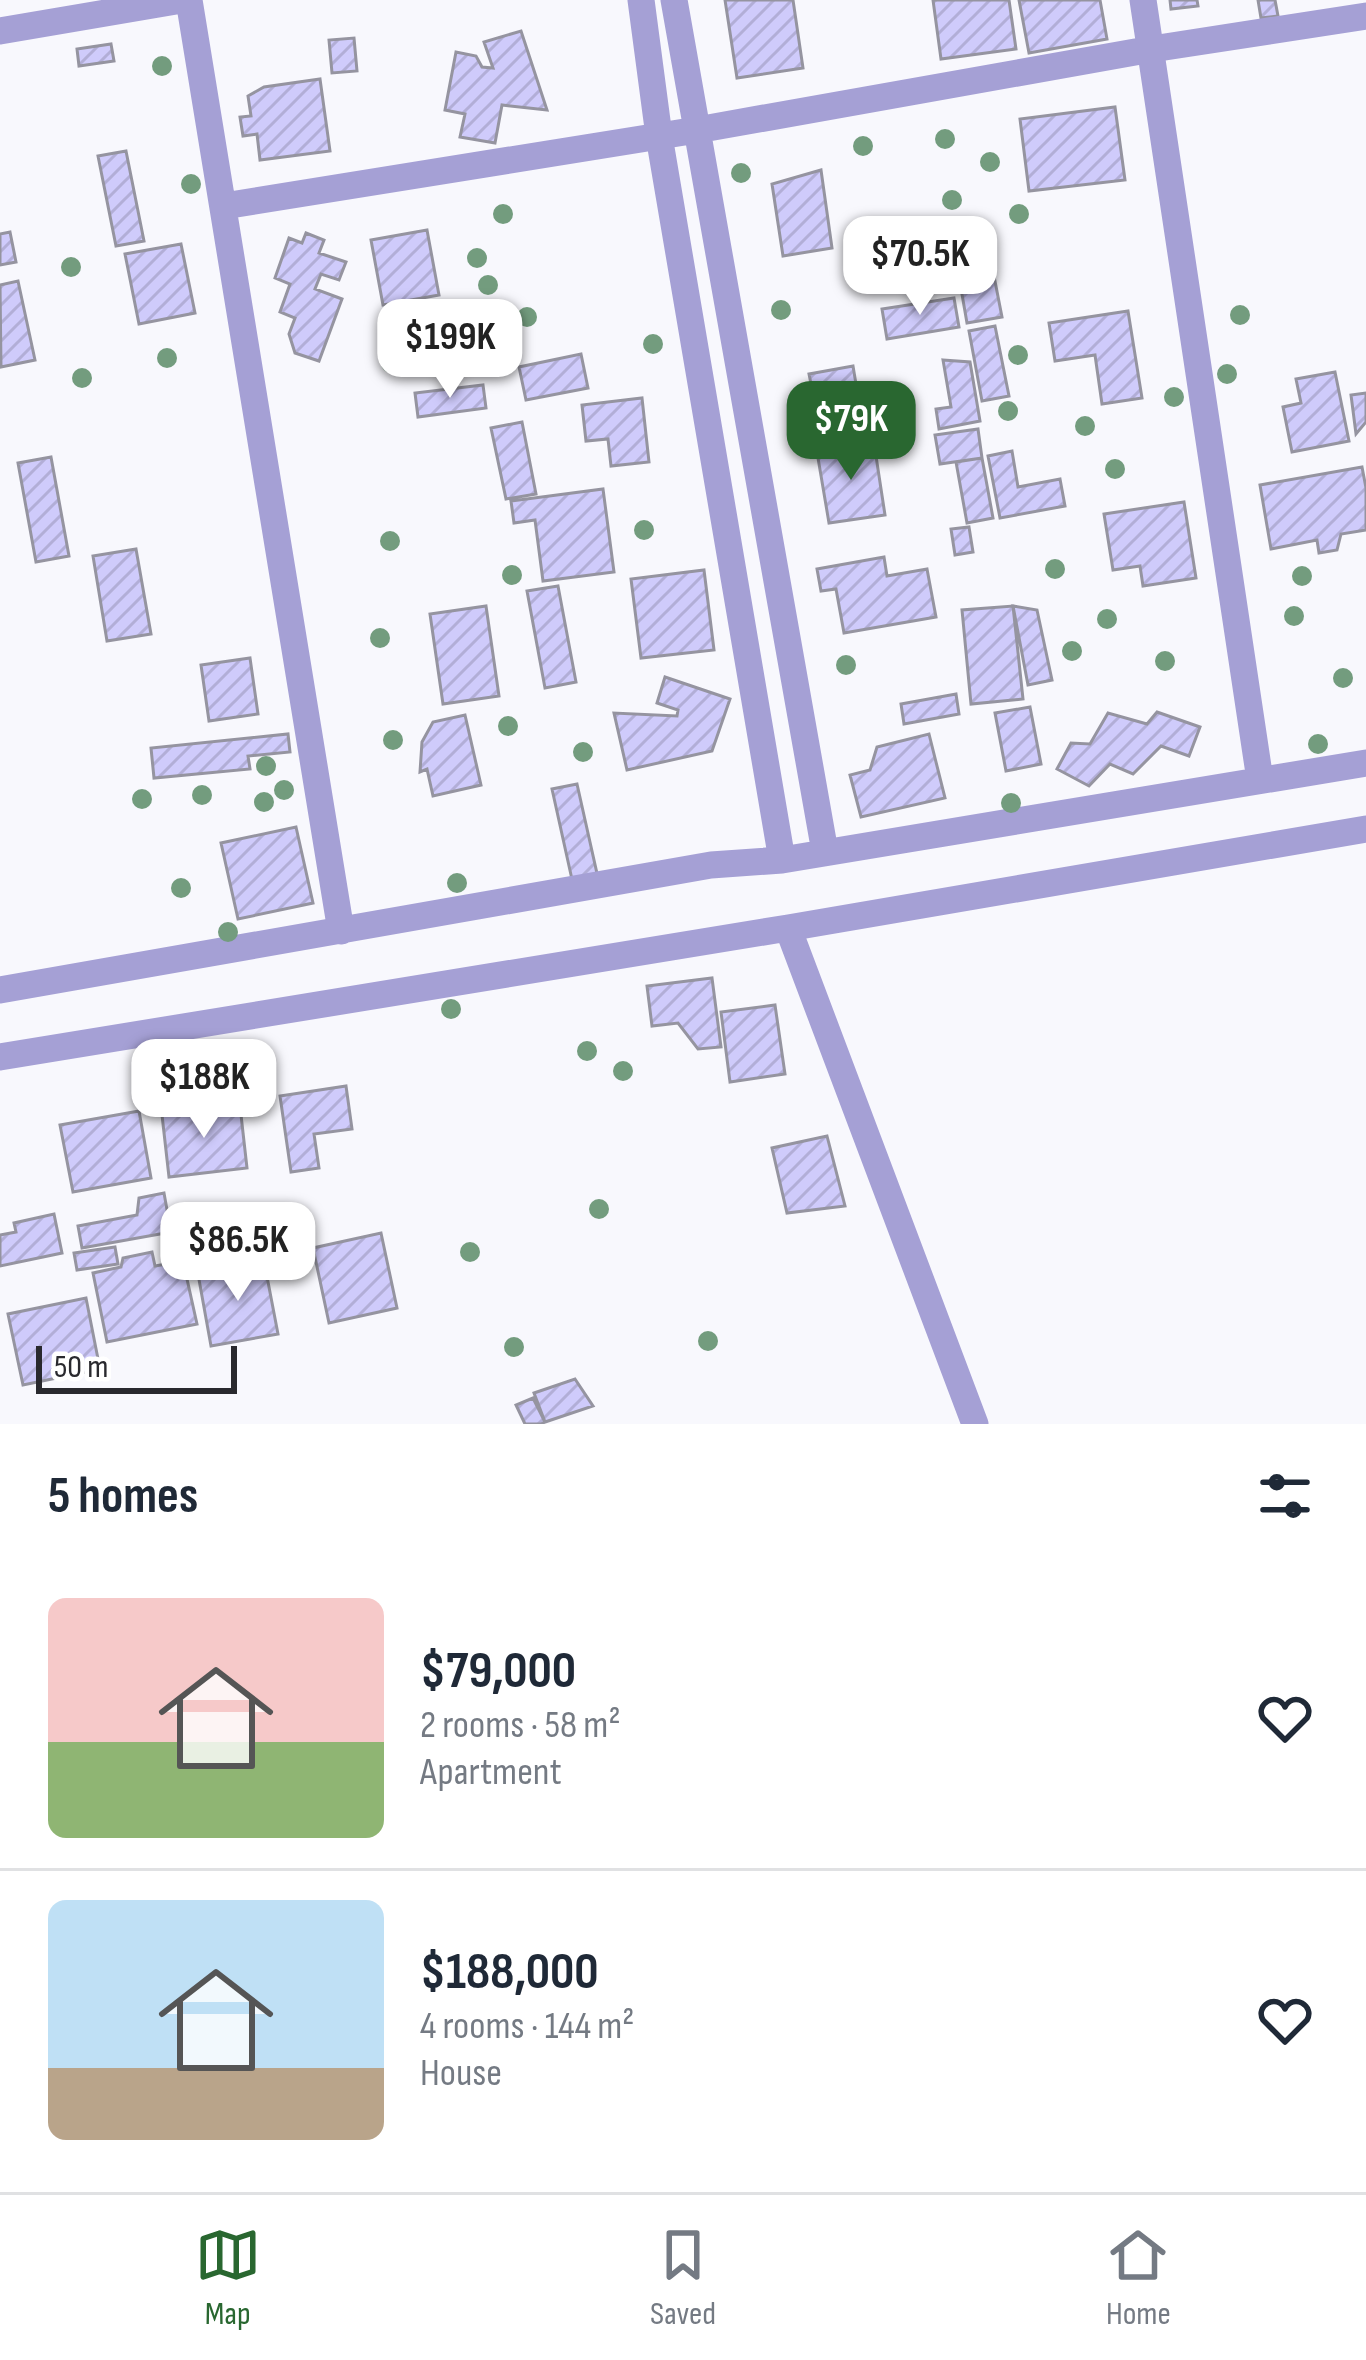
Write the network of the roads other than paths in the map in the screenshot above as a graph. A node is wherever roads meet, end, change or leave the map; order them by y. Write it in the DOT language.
graph roads {
  1 [pos="185,0"];
  2 [pos="641,0"];
  3 [pos="674,0"];
  4 [pos="1143,0"];
  5 [pos="1366,16"];
  6 [pos="0,31"];
  7 [pos="1152,50"];
  8 [pos="697,130"];
  9 [pos="658,136"];
  10 [pos="224,206"];
  11 [pos="1366,763"];
  12 [pos="1260,780"];
  13 [pos="1366,829"];
  14 [pos="825,852"];
  15 [pos="782,860"];
  16 [pos="788,928"];
  17 [pos="341,931"];
  18 [pos="0,990"];
  19 [pos="0,1057"];
  20 [pos="975,1424"];
  1 -- 6 [label="street"];
  1 -- 10 [label="street"];
  2 -- 9 [label="street"];
  3 -- 8 [label="street"];
  4 -- 7 [label="street"];
  5 -- 7 [label="street"];
  7 -- 8 [label="street"];
  7 -- 12 [label="street"];
  8 -- 9 [label="street"];
  8 -- 14 [label="street"];
  9 -- 10 [label="street"];
  9 -- 15 [label="street"];
  10 -- 17 [label="street"];
  11 -- 12 [label="street"];
  12 -- 14 [label="street"];
  13 -- 16 [label="street"];
  14 -- 15 [label="street"];
  15 -- 17 [label="street"];
  16 -- 19 [label="street"];
  16 -- 20 [label="street"];
  17 -- 18 [label="street"];
}
